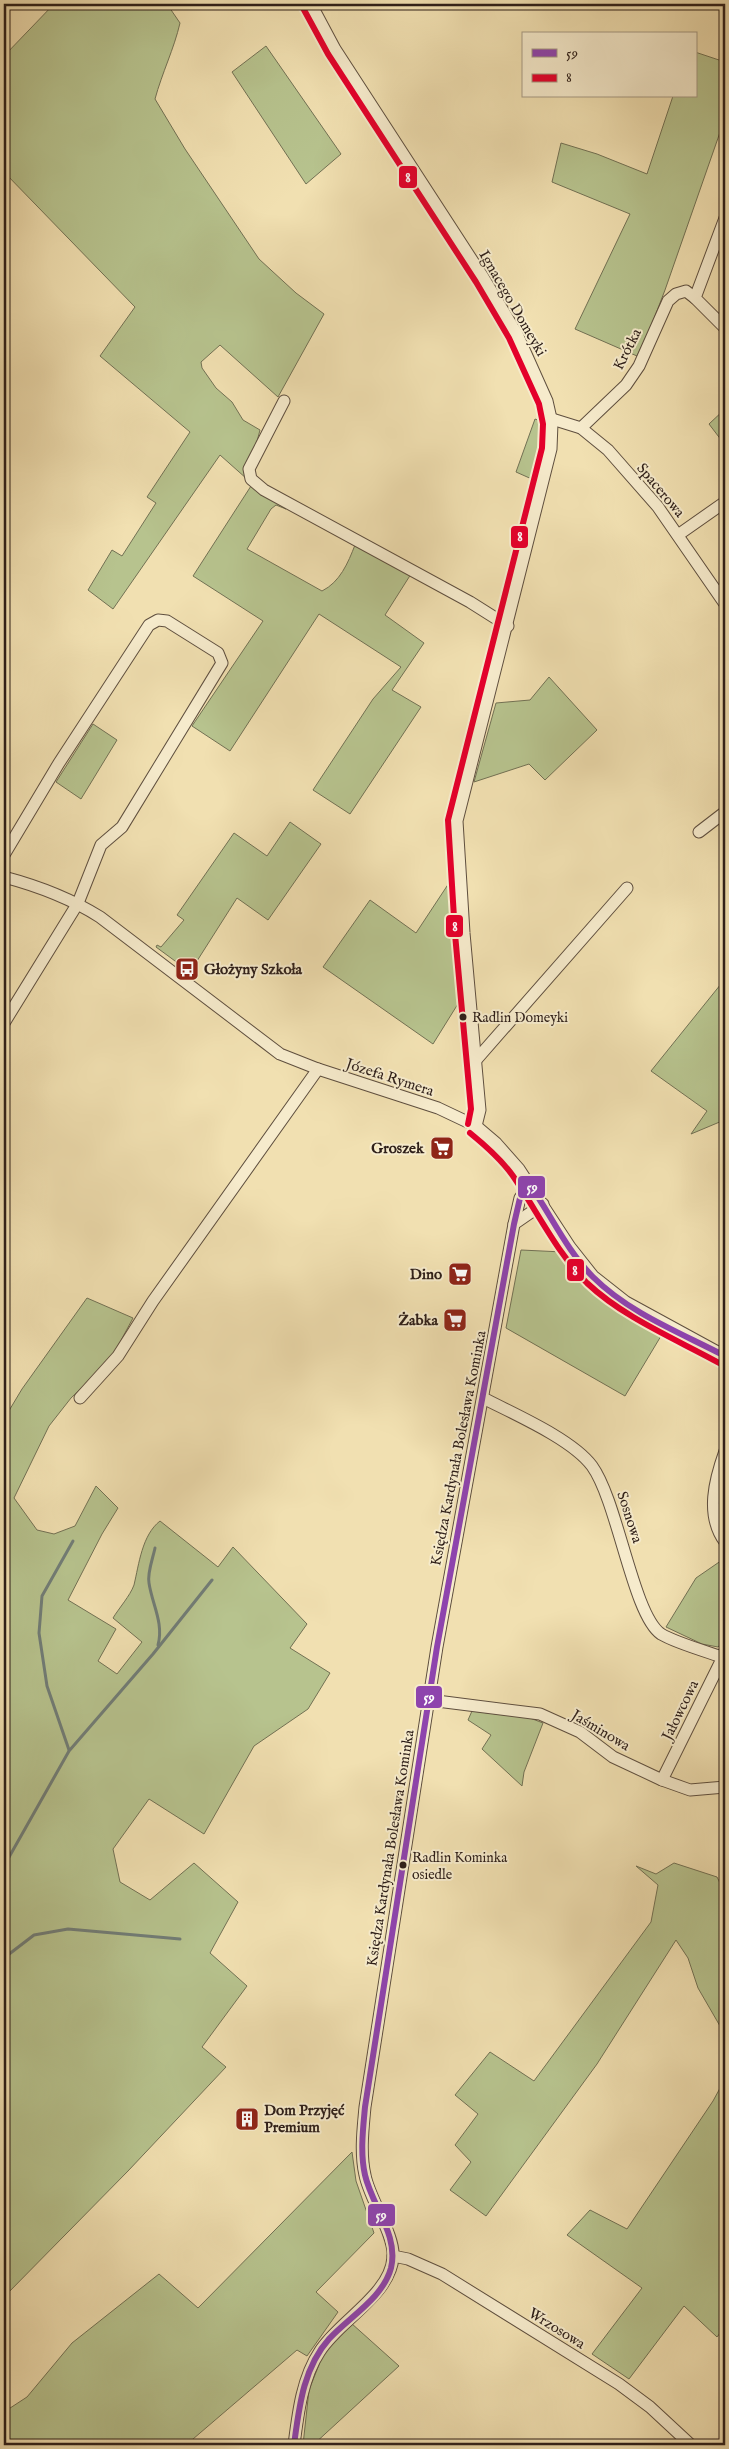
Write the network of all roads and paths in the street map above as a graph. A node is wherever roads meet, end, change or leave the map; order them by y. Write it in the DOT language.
graph roads {
  1 [pos="311,4"];
  2 [pos="725,218"];
  3 [pos="696,298"];
  4 [pos="725,328"];
  5 [pos="284,401"];
  6 [pos="552,419"];
  7 [pos="581,428"];
  8 [pos="725,502"];
  9 [pos="678,535"];
  10 [pos="725,604"];
  11 [pos="508,626"];
  12 [pos="725,812"];
  13 [pos="699,832"];
  14 [pos="4,855"];
  15 [pos="4,877"];
  16 [pos="627,888"];
  17 [pos="78,903"];
  18 [pos="4,1023"];
  19 [pos="476,1060"];
  20 [pos="318,1069"];
  21 [pos="476,1126"];
  22 [pos="530,1185"];
  23 [pos="543,1204"];
  24 [pos="514,1224"];
  25 [pos="725,1356"];
  26 [pos="80,1398"];
  27 [pos="483,1398"];
  28 [pos="725,1451"];
  29 [pos="725,1542"];
  30 [pos="725,1656"];
  31 [pos="429,1700"];
  32 [pos="662,1780"];
  33 [pos="725,1787"];
  34 [pos="393,2256"];
  35 [pos="294,2445"];
  36 [pos="691,2445"];
  1 -- 6 [label="street, Ignacego Domeyki"];
  2 -- 3 [label="street"];
  3 -- 4 [label="street"];
  3 -- 7 [label="street, Krótka"];
  5 -- 11 [label="street"];
  6 -- 7 [label="street, Spacerowa"];
  6 -- 11 [label="street, Ignacego Domeyki"];
  7 -- 9 [label="street, Spacerowa"];
  8 -- 9 [label="street"];
  9 -- 10 [label="street, Spacerowa"];
  11 -- 19 [label="street, Ignacego Domeyki"];
  12 -- 13 [label="street"];
  14 -- 17 [label="street"];
  15 -- 17 [label="street, Józefa Rymera"];
  16 -- 19 [label="street"];
  17 -- 18 [label="street"];
  17 -- 20 [label="street, Józefa Rymera"];
  19 -- 21 [label="street, Ignacego Domeyki"];
  20 -- 21 [label="street, Józefa Rymera"];
  20 -- 26 [label="street"];
  21 -- 22 [label="street, Józefa Rymera"];
  22 -- 23 [label="street, Józefa Rymera"];
  22 -- 24 [label="street, Księdza Kardynała Bolesława Kominka"];
  23 -- 24 [label="street"];
  23 -- 25 [label="street, Józefa Rymera"];
  24 -- 27 [label="street, Księdza Kardynała Bolesława Kominka"];
  27 -- 30 [label="street, Sosnowa"];
  27 -- 31 [label="street, Księdza Kardynała Bolesława Kominka"];
  28 -- 29 [label="street"];
  30 -- 32 [label="street, Jałowcowa"];
  31 -- 32 [label="street, Jaśminowa"];
  31 -- 34 [label="street, Księdza Kardynała Bolesława Kominka"];
  32 -- 33 [label="street, Jaśminowa"];
  34 -- 35 [label="street"];
  34 -- 36 [label="street, Wrzosowa"];
}
